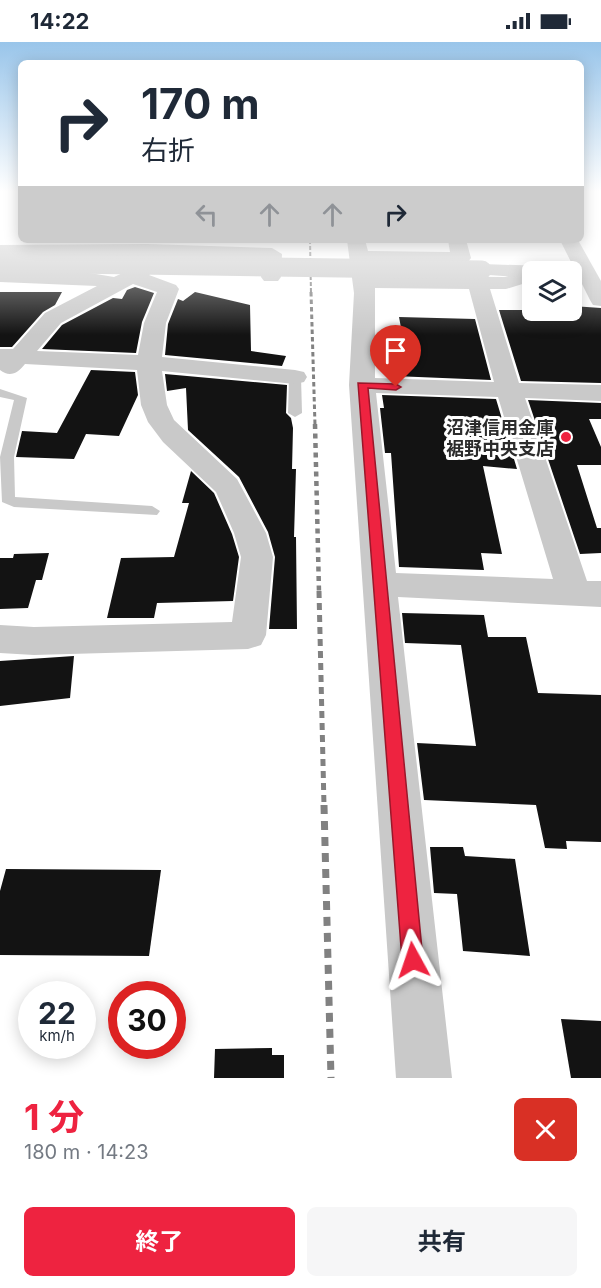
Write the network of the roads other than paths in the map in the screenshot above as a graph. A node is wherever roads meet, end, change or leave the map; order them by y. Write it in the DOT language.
graph roads {
  1 [pos="458,243"];
  2 [pos="571,243"];
  3 [pos="185,246"];
  4 [pos="47,250"];
  5 [pos="0,251"];
  6 [pos="360,260"];
  7 [pos="0,263"];
  8 [pos="522,273"];
  9 [pos="586,273"];
  10 [pos="0,276"];
  11 [pos="28,277"];
  12 [pos="271,277"];
  13 [pos="480,277"];
  14 [pos="522,278"];
  15 [pos="124,280"];
  16 [pos="601,300"];
  17 [pos="10,356"];
  18 [pos="150,363"];
  19 [pos="0,377"];
  20 [pos="294,377"];
  21 [pos="362,385"];
  22 [pos="511,390"];
  23 [pos="0,393"];
  24 [pos="601,393"];
  25 [pos="295,413"];
  26 [pos="152,511"];
  27 [pos="379,584"];
  28 [pos="588,594"];
  29 [pos="0,639"];
  30 [pos="424,1078"];
  1 -- 6 [label="street"];
  2 -- 9 [label="street"];
  3 -- 4 [label="street"];
  3 -- 12 [label="street"];
  3 -- 15 [label="street"];
  4 -- 5 [label="street"];
  4 -- 11 [label="street"];
  6 -- 13 [label="street"];
  6 -- 21 [label="street"];
  7 -- 13 [label="street, bridge"];
  8 -- 13 [label="street"];
  9 -- 16 [label="street"];
  10 -- 11 [label="street"];
  11 -- 15 [label="street"];
  13 -- 14 [label="street"];
  13 -- 22 [label="street"];
  15 -- 17 [label="street"];
  15 -- 18 [label="street"];
  17 -- 18 [label="street"];
  17 -- 19 [label="street"];
  18 -- 20 [label="street"];
  18 -- 29 [label="street"];
  20 -- 25 [label="lane"];
  21 -- 22 [label="street"];
  21 -- 27 [label="street"];
  22 -- 24 [label="street"];
  22 -- 28 [label="street"];
  23 -- 26 [label="lane"];
  27 -- 28 [label="street"];
  27 -- 30 [label="street"];
}
